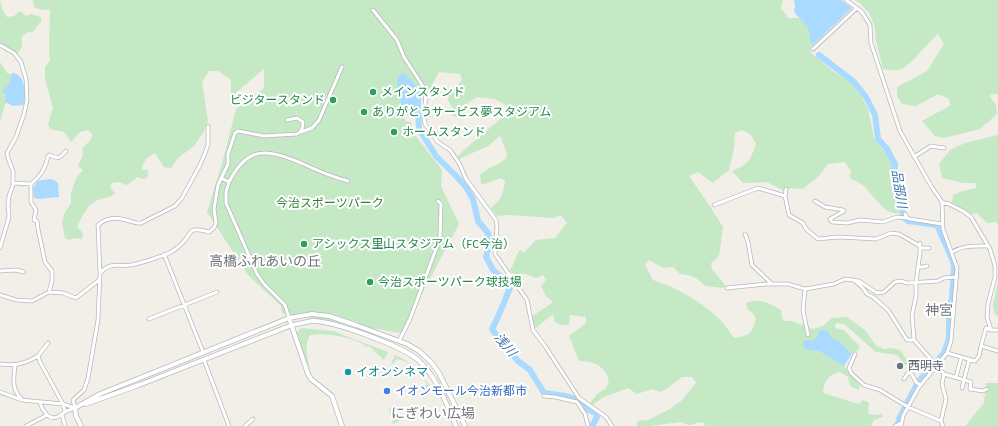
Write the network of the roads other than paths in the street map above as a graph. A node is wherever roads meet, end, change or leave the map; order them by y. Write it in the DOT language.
graph roads {
  1 [pos="846,0"];
  2 [pos="857,8"];
  3 [pos="373,10"];
  4 [pos="0,45"];
  5 [pos="813,49"];
  6 [pos="342,67"];
  7 [pos="287,120"];
  8 [pos="208,126"];
  9 [pos="301,132"];
  10 [pos="944,148"];
  11 [pos="66,151"];
  12 [pos="914,156"];
  13 [pos="220,178"];
  14 [pos="348,181"];
  15 [pos="229,182"];
  16 [pos="13,183"];
  17 [pos="32,184"];
  18 [pos="786,189"];
  19 [pos="785,196"];
  20 [pos="438,201"];
  21 [pos="815,201"];
  22 [pos="942,202"];
  23 [pos="714,205"];
  24 [pos="942,224"];
  25 [pos="744,234"];
  26 [pos="920,246"];
  27 [pos="988,246"];
  28 [pos="0,248"];
  29 [pos="929,248"];
  30 [pos="952,252"];
  31 [pos="164,254"];
  32 [pos="927,266"];
  33 [pos="918,267"];
  34 [pos="0,270"];
  35 [pos="24,272"];
  36 [pos="100,273"];
  37 [pos="0,275"];
  38 [pos="957,277"];
  39 [pos="853,279"];
  40 [pos="100,280"];
  41 [pos="916,282"];
  42 [pos="772,284"];
  43 [pos="727,288"];
  44 [pos="805,289"];
  45 [pos="49,292"];
  46 [pos="217,292"];
  47 [pos="0,295"];
  48 [pos="184,305"];
  49 [pos="290,318"];
  50 [pos="149,319"];
  51 [pos="292,325"];
  52 [pos="991,330"];
  53 [pos="998,330"];
  54 [pos="808,335"];
  55 [pos="914,340"];
  56 [pos="399,341"];
  57 [pos="48,343"];
  58 [pos="981,346"];
  59 [pos="998,351"];
  60 [pos="203,352"];
  61 [pos="947,353"];
  62 [pos="854,354"];
  63 [pos="38,356"];
  64 [pos="961,358"];
  65 [pos="204,360"];
  66 [pos="968,360"];
  67 [pos="0,364"];
  68 [pos="15,365"];
  69 [pos="936,366"];
  70 [pos="944,374"];
  71 [pos="956,377"];
  72 [pos="904,379"];
  73 [pos="964,380"];
  74 [pos="920,386"];
  75 [pos="962,388"];
  76 [pos="987,389"];
  77 [pos="0,392"];
  78 [pos="544,396"];
  79 [pos="579,398"];
  80 [pos="23,400"];
  81 [pos="40,402"];
  82 [pos="577,402"];
  83 [pos="63,404"];
  84 [pos="908,407"];
  85 [pos="74,408"];
  86 [pos="63,413"];
  87 [pos="47,415"];
  88 [pos="252,419"];
  89 [pos="941,421"];
  90 [pos="901,425"];
  91 [pos="26,426"];
  92 [pos="65,426"];
  93 [pos="81,426"];
  94 [pos="228,426"];
  95 [pos="245,426"];
  96 [pos="342,426"];
  97 [pos="456,426"];
  98 [pos="465,426"];
  99 [pos="588,426"];
  100 [pos="612,426"];
  101 [pos="895,426"];
  102 [pos="943,426"];
  1 -- 2 [label="street"];
  2 -- 5 [label="street"];
  2 -- 12 [label="street"];
  3 -- 79 [label="street"];
  4 -- 16 [label="street"];
  6 -- 9 [label="street"];
  7 -- 9 [label="street"];
  8 -- 36 [label="street"];
  9 -- 13 [label="street"];
  10 -- 12 [label="street"];
  11 -- 17 [label="street"];
  12 -- 22 [label="street"];
  13 -- 15 [label="street"];
  13 -- 31 [label="street"];
  14 -- 15 [label="street"];
  15 -- 49 [label="street"];
  16 -- 17 [label="street"];
  16 -- 28 [label="street"];
  17 -- 45 [label="street"];
  18 -- 19 [label="street"];
  19 -- 23 [label="street"];
  19 -- 26 [label="street"];
  20 -- 56 [label="street"];
  21 -- 24 [label="street"];
  22 -- 24 [label="street"];
  22 -- 27 [label="street"];
  24 -- 30 [label="street"];
  25 -- 42 [label="street"];
  26 -- 29 [label="street"];
  26 -- 33 [label="street"];
  27 -- 30 [label="street"];
  27 -- 52 [label="street"];
  30 -- 38 [label="street"];
  31 -- 36 [label="street"];
  31 -- 48 [label="street"];
  32 -- 33 [label="street"];
  33 -- 41 [label="street"];
  34 -- 35 [label="street"];
  34 -- 37 [label="street"];
  36 -- 40 [label="street"];
  38 -- 41 [label="street"];
  38 -- 61 [label="street"];
  39 -- 41 [label="street"];
  39 -- 44 [label="street"];
  39 -- 55 [label="street"];
  40 -- 45 [label="street"];
  40 -- 85 [label="street"];
  41 -- 55 [label="street"];
  42 -- 43 [label="street"];
  42 -- 44 [label="street"];
  44 -- 54 [label="street"];
  45 -- 47 [label="street"];
  46 -- 48 [label="street"];
  48 -- 50 [label="street"];
  48 -- 60 [label="street"];
  49 -- 51 [label="street"];
  49 -- 56 [label="street"];
  49 -- 60 [label="street"];
  51 -- 65 [label="street"];
  51 -- 96 [label="street"];
  51 -- 97 [label="street"];
  52 -- 53 [label="street"];
  52 -- 58 [label="street"];
  55 -- 69 [label="street"];
  56 -- 98 [label="street"];
  57 -- 63 [label="street"];
  58 -- 59 [label="street"];
  58 -- 66 [label="street"];
  60 -- 85 [label="street"];
  61 -- 64 [label="street"];
  61 -- 69 [label="street"];
  62 -- 84 [label="street"];
  63 -- 68 [label="street"];
  63 -- 83 [label="street"];
  64 -- 66 [label="street"];
  64 -- 71 [label="street"];
  65 -- 85 [label="street"];
  65 -- 94 [label="street"];
  66 -- 73 [label="street"];
  67 -- 68 [label="street"];
  68 -- 80 [label="street"];
  69 -- 70 [label="street"];
  69 -- 74 [label="street"];
  70 -- 71 [label="street"];
  70 -- 89 [label="street"];
  71 -- 73 [label="street"];
  72 -- 74 [label="street"];
  73 -- 75 [label="street"];
  73 -- 76 [label="street"];
  74 -- 84 [label="street"];
  77 -- 80 [label="street"];
  78 -- 82 [label="street"];
  79 -- 82 [label="street"];
  79 -- 100 [label="street"];
  80 -- 81 [label="street"];
  81 -- 83 [label="street"];
  81 -- 87 [label="street"];
  82 -- 99 [label="street"];
  83 -- 85 [label="street"];
  83 -- 86 [label="street"];
  84 -- 89 [label="street"];
  84 -- 90 [label="street"];
  85 -- 86 [label="street"];
  85 -- 93 [label="street"];
  86 -- 87 [label="street"];
  86 -- 92 [label="street"];
  87 -- 91 [label="street"];
  88 -- 95 [label="street"];
  89 -- 102 [label="street"];
  90 -- 101 [label="street"];
}
